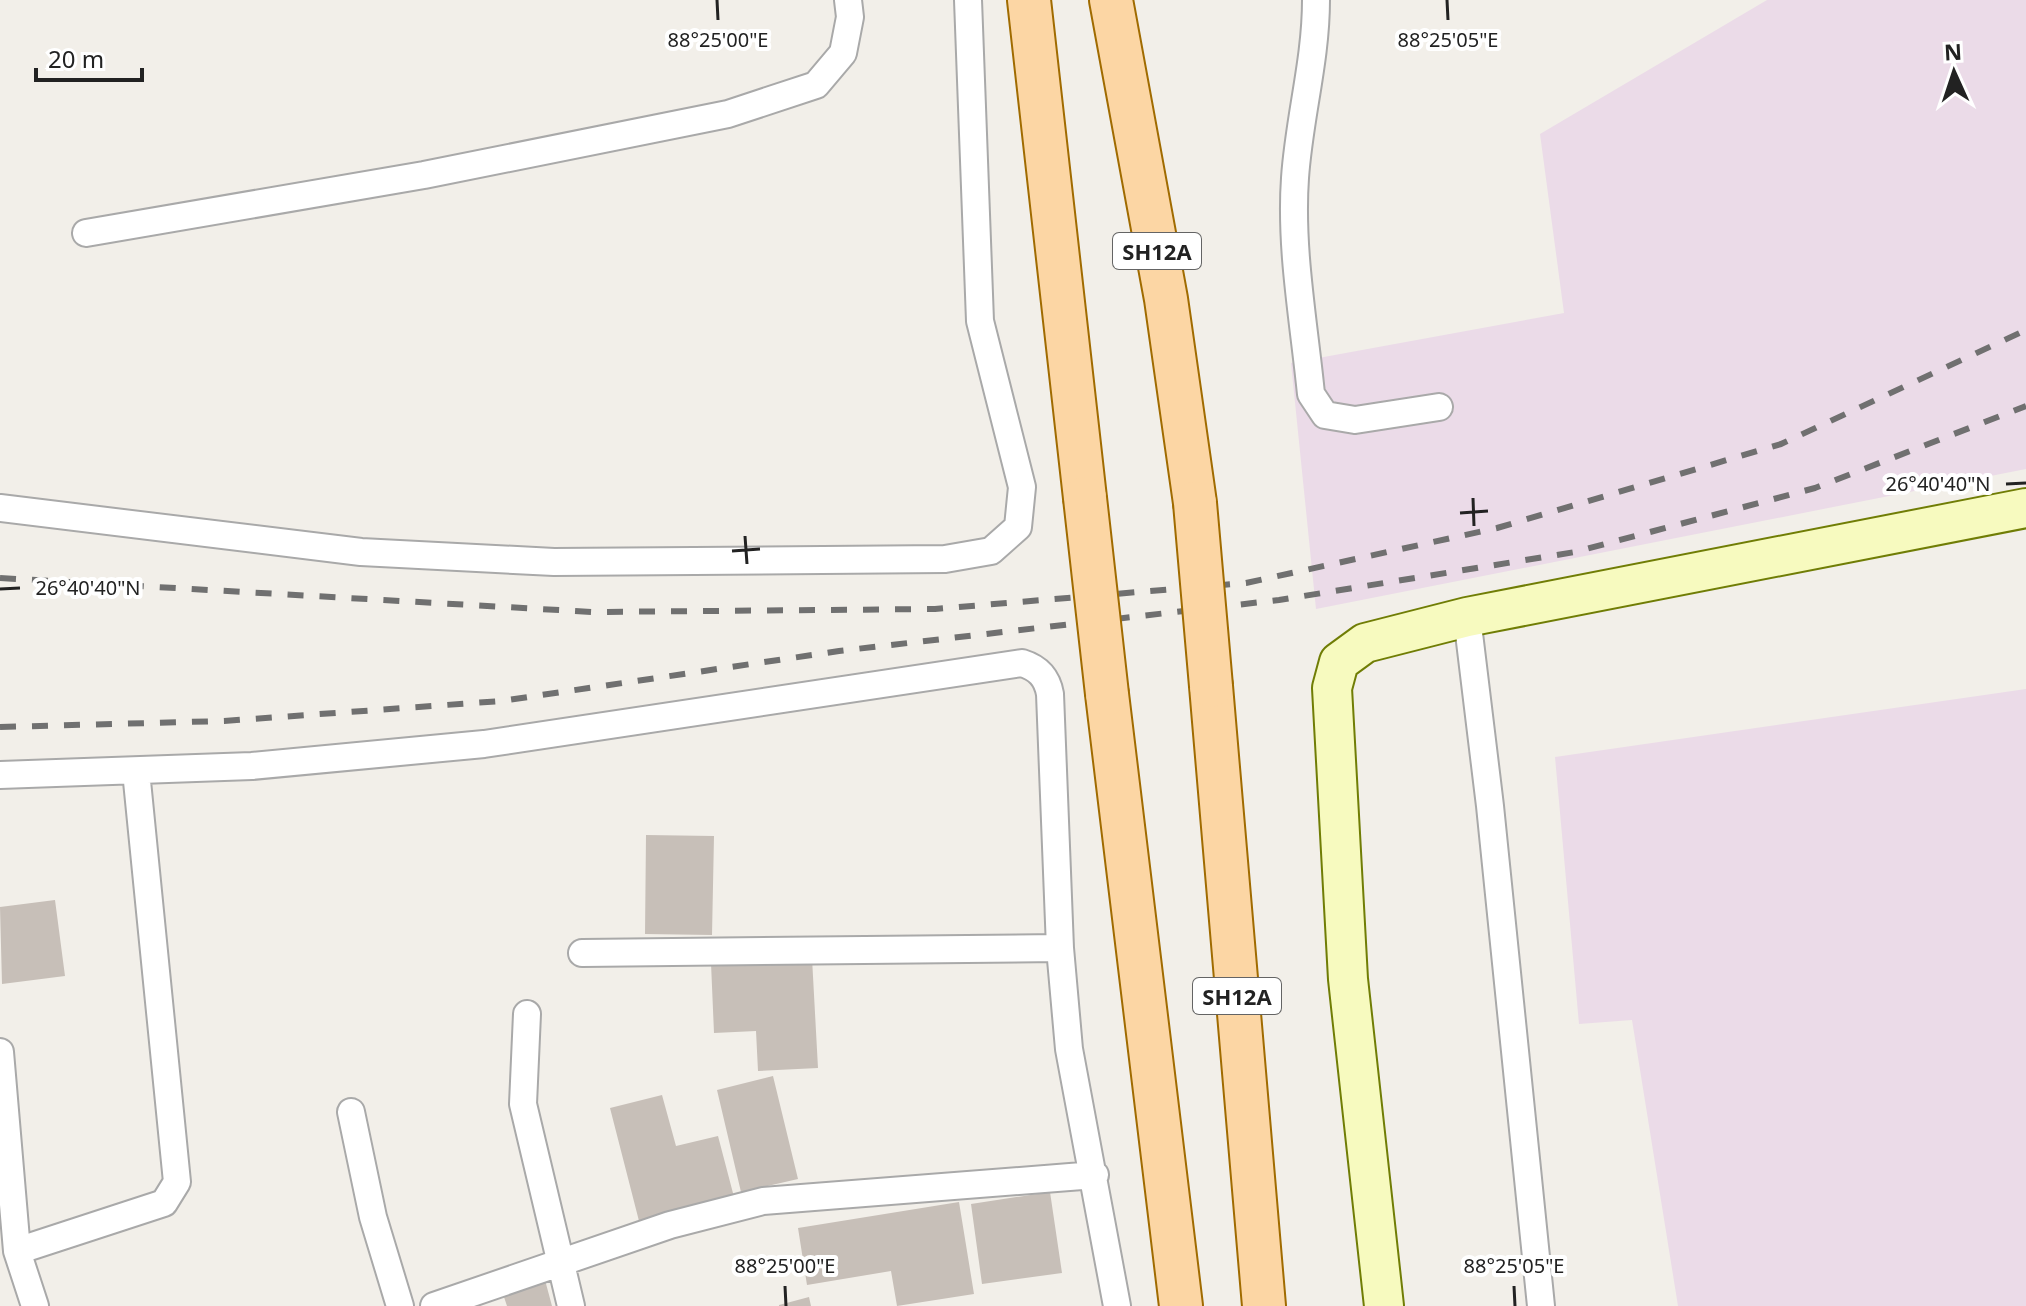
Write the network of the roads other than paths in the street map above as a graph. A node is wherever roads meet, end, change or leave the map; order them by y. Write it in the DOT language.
graph roads {
  1 [pos="848,0"];
  2 [pos="968,0"];
  3 [pos="1029,0"];
  4 [pos="1111,0"];
  5 [pos="1316,0"];
  6 [pos="86,233"];
  7 [pos="1439,407"];
  8 [pos="0,508"];
  9 [pos="2026,508"];
  10 [pos="1467,617"];
  11 [pos="136,771"];
  12 [pos="0,775"];
  13 [pos="1060,948"];
  14 [pos="582,953"];
  15 [pos="527,1014"];
  16 [pos="0,1052"];
  17 [pos="351,1112"];
  18 [pos="1095,1175"];
  19 [pos="17,1251"];
  20 [pos="559,1261"];
  21 [pos="35,1306"];
  22 [pos="400,1306"];
  23 [pos="434,1306"];
  24 [pos="571,1306"];
  25 [pos="1117,1306"];
  26 [pos="1181,1306"];
  27 [pos="1264,1306"];
  28 [pos="1384,1306"];
  29 [pos="1541,1306"];
  1 -- 6 [label="street"];
  2 -- 8 [label="street"];
  3 -- 26 [label="main road, bridge"];
  4 -- 27 [label="main road, SH12A, bridge"];
  5 -- 7 [label="street"];
  9 -- 10 [label="street"];
  10 -- 28 [label="street"];
  10 -- 29 [label="street"];
  11 -- 12 [label="street"];
  11 -- 13 [label="street"];
  11 -- 19 [label="street"];
  13 -- 14 [label="street"];
  13 -- 18 [label="street"];
  15 -- 20 [label="street"];
  16 -- 19 [label="street"];
  17 -- 22 [label="street"];
  18 -- 20 [label="street"];
  18 -- 25 [label="street"];
  19 -- 21 [label="street"];
  20 -- 23 [label="street"];
  20 -- 24 [label="street"];
}
